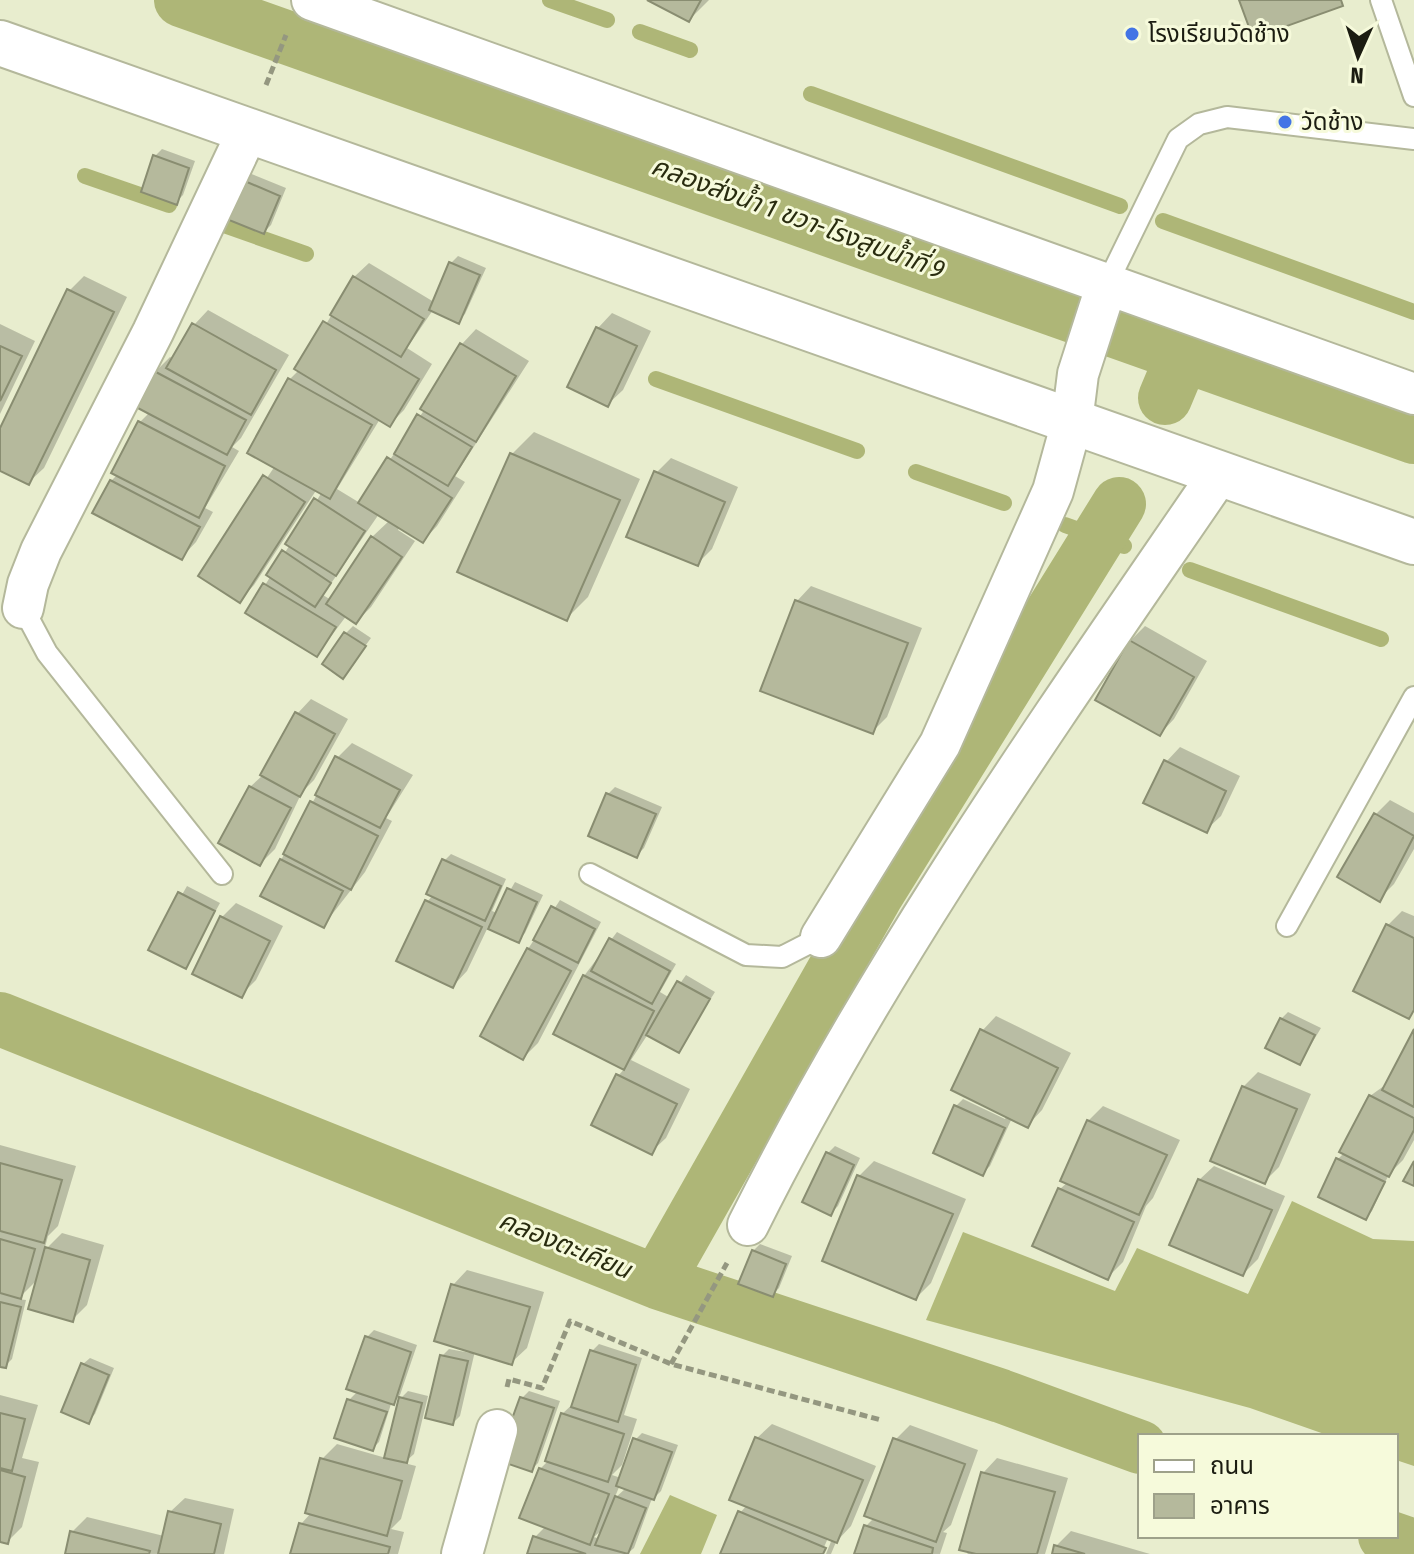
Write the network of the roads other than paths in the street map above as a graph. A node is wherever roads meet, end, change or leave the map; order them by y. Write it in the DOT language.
graph roads {
  1 [pos="1381,0"];
  2 [pos="302,11"];
  3 [pos="0,43"];
  4 [pos="1414,96"];
  5 [pos="248,131"];
  6 [pos="1414,139"];
  7 [pos="1103,295"];
  8 [pos="1414,394"];
  9 [pos="1072,422"];
  10 [pos="1219,474"];
  11 [pos="1414,542"];
  12 [pos="23,608"];
  13 [pos="1414,697"];
  14 [pos="222,874"];
  15 [pos="590,874"];
  16 [pos="1287,926"];
  17 [pos="821,937"];
  18 [pos="739,1242"];
  19 [pos="497,1430"];
  20 [pos="462,1554"];
  1 -- 4 [label="lane"];
  2 -- 7 [label="street"];
  3 -- 5 [label="main road"];
  5 -- 9 [label="main road"];
  5 -- 12 [label="street"];
  6 -- 7 [label="lane"];
  7 -- 8 [label="street"];
  7 -- 9 [label="street"];
  9 -- 10 [label="main road"];
  9 -- 17 [label="street"];
  10 -- 11 [label="main road"];
  10 -- 18 [label="street"];
  12 -- 14 [label="lane"];
  13 -- 16 [label="lane"];
  15 -- 17 [label="lane"];
  19 -- 20 [label="street"];
}
